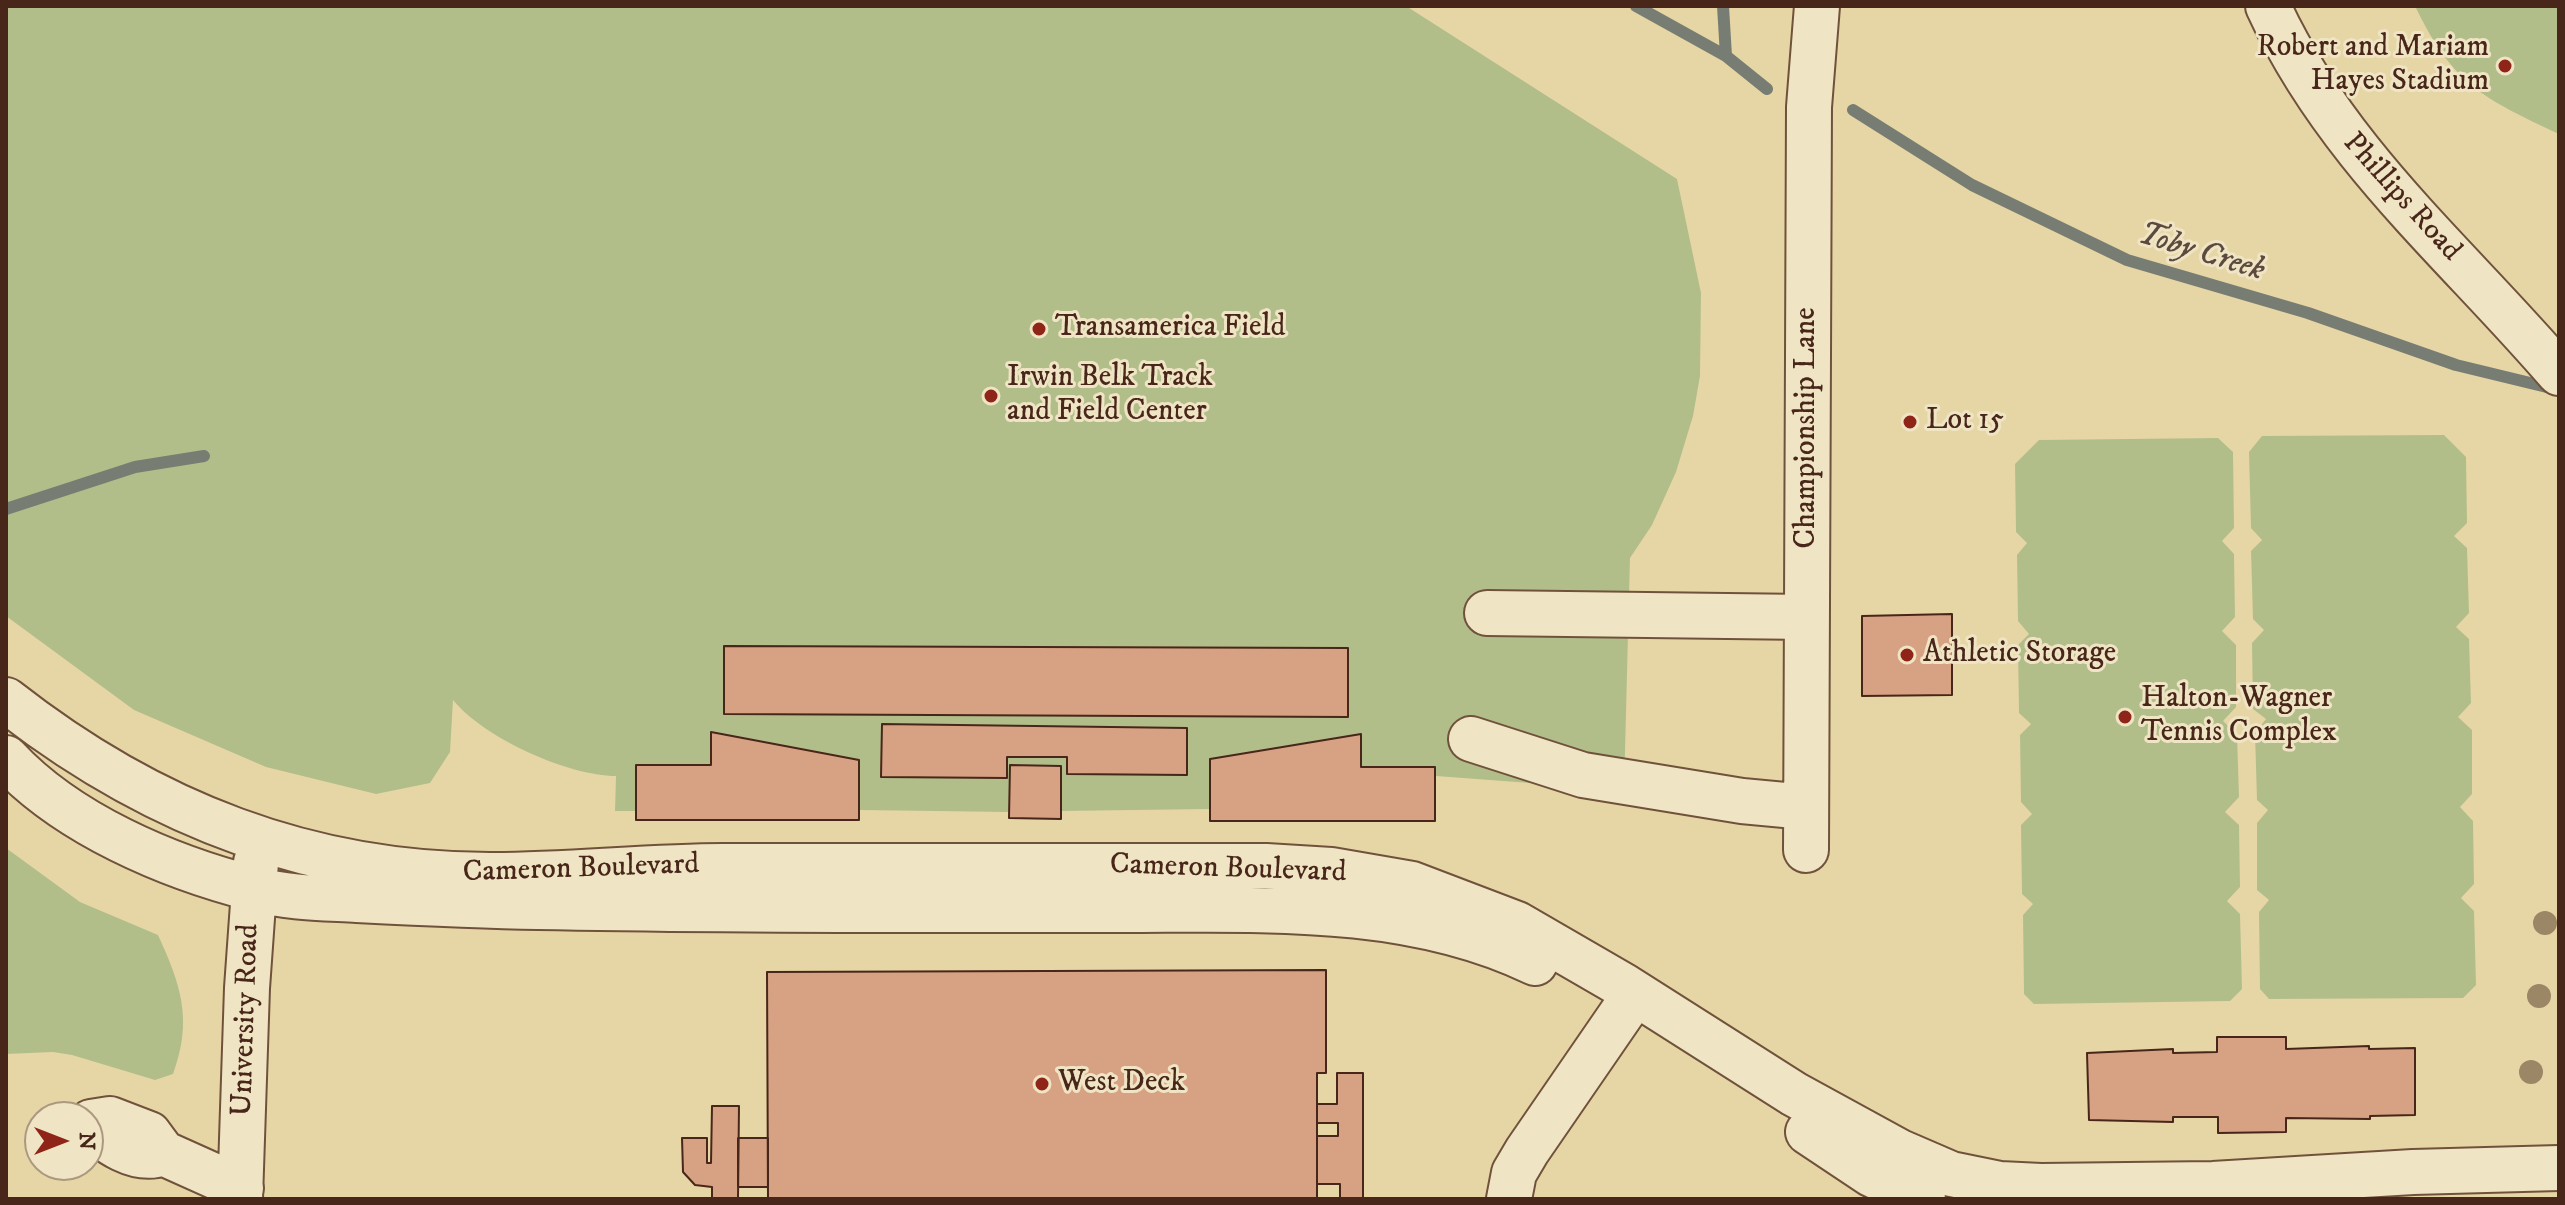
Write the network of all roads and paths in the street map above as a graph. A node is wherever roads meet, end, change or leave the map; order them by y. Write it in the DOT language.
graph roads {
  1 [pos="1817,6"];
  2 [pos="2268,6"];
  3 [pos="2559,373"];
  4 [pos="1487,613"];
  5 [pos="1807,617"];
  6 [pos="6,700"];
  7 [pos="1471,739"];
  8 [pos="6,758"];
  9 [pos="1806,807"];
  10 [pos="260,841"];
  11 [pos="1806,850"];
  12 [pos="253,889"];
  13 [pos="1629,1004"];
  14 [pos="163,1153"];
  15 [pos="2559,1168"];
  16 [pos="240,1194"];
  17 [pos="1497,1195"];
  18 [pos="1923,1199"];
  1 -- 5 [label="street, Championship Lane"];
  2 -- 3 [label="street, Phillips Road"];
  4 -- 5 [label="street"];
  5 -- 9 [label="street, Championship Lane"];
  6 -- 10 [label="street, Cameron Boulevard"];
  7 -- 9 [label="street"];
  8 -- 12 [label="street, Cameron Boulevard"];
  9 -- 11 [label="street, Championship Lane"];
  10 -- 12 [label="street, University Road"];
  10 -- 13 [label="street, Cameron Boulevard"];
  12 -- 13 [label="street, Cameron Boulevard"];
  12 -- 16 [label="street, University Road"];
  13 -- 15 [label="street, Cameron Boulevard"];
  13 -- 17 [label="street"];
  13 -- 18 [label="street, Cameron Boulevard"];
  14 -- 16 [label="street"];
}
